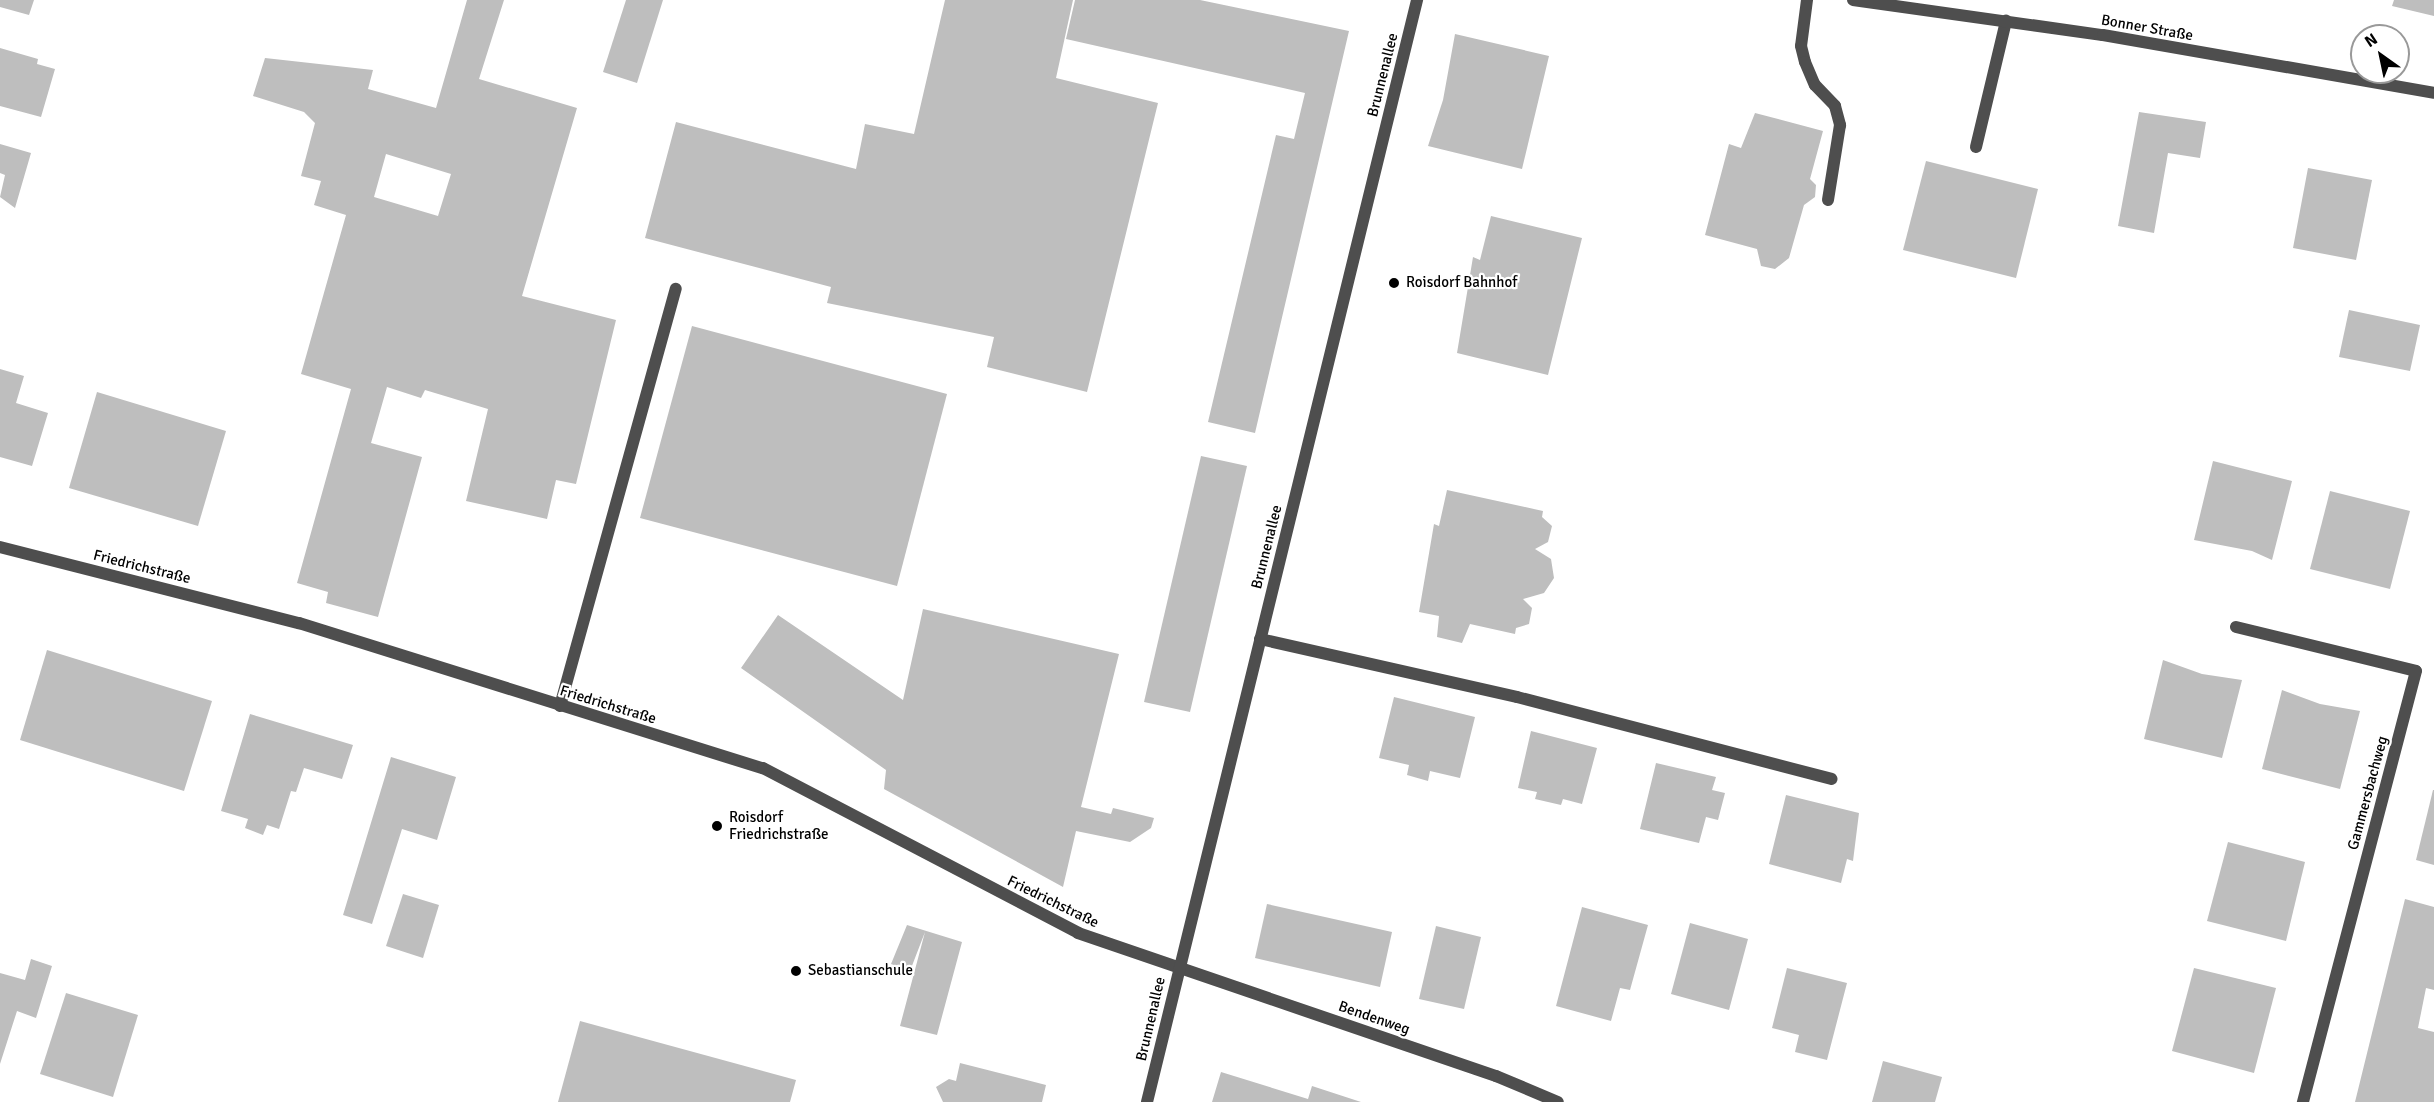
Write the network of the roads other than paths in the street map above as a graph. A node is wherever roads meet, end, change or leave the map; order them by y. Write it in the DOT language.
graph roads {
  1 [pos="1417,0"];
  2 [pos="1807,0"];
  3 [pos="1853,0"];
  4 [pos="2006,21"];
  5 [pos="2434,93"];
  6 [pos="1976,147"];
  7 [pos="1828,200"];
  8 [pos="676,289"];
  9 [pos="0,547"];
  10 [pos="2236,627"];
  11 [pos="1260,639"];
  12 [pos="560,706"];
  13 [pos="1832,779"];
  14 [pos="1179,967"];
  15 [pos="1147,1102"];
  16 [pos="1558,1102"];
  17 [pos="2303,1102"];
  1 -- 11 [label="street, Brunnenallee"];
  2 -- 7 [label="street"];
  3 -- 4 [label="street, Bonner Straße"];
  4 -- 5 [label="street, Bonner Straße"];
  4 -- 6 [label="street"];
  8 -- 12 [label="street"];
  9 -- 12 [label="street, Friedrichstraße"];
  10 -- 17 [label="street, Gammersbachweg"];
  11 -- 13 [label="street"];
  11 -- 14 [label="street, Brunnenallee"];
  12 -- 14 [label="street, Friedrichstraße"];
  14 -- 15 [label="street, Brunnenallee"];
  14 -- 16 [label="street, Bendenweg"];
}
